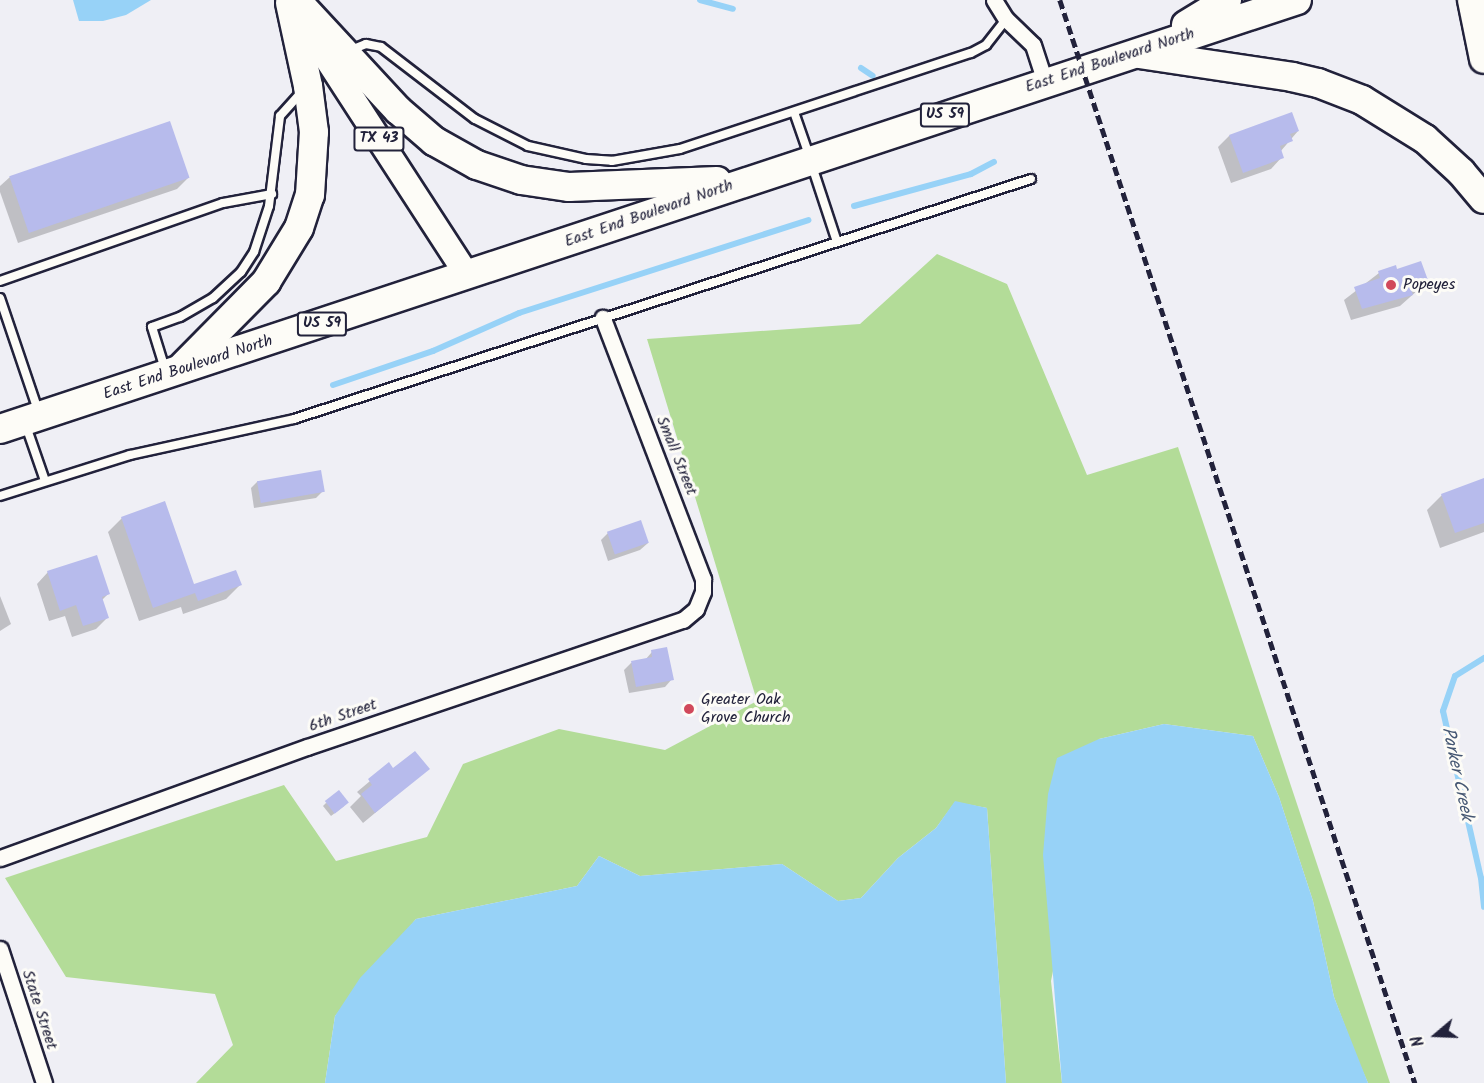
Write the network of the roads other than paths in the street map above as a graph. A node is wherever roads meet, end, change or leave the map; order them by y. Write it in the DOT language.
graph roads {
  1 [pos="994,0"];
  2 [pos="1227,0"];
  3 [pos="1298,0"];
  4 [pos="1472,0"];
  5 [pos="291,1"];
  6 [pos="1006,19"];
  7 [pos="1134,53"];
  8 [pos="1484,59"];
  9 [pos="324,71"];
  10 [pos="1045,82"];
  11 [pos="794,112"];
  12 [pos="810,160"];
  13 [pos="756,179"];
  14 [pos="1031,179"];
  15 [pos="272,194"];
  16 [pos="1484,200"];
  17 [pos="837,242"];
  18 [pos="467,275"];
  19 [pos="0,281"];
  20 [pos="0,298"];
  21 [pos="603,318"];
  22 [pos="172,374"];
  23 [pos="21,422"];
  24 [pos="45,481"];
  25 [pos="0,496"];
  26 [pos="696,609"];
  27 [pos="0,858"];
  28 [pos="0,949"];
  29 [pos="44,1083"];
  1 -- 6 [label="street"];
  2 -- 7 [label="highway"];
  3 -- 7 [label="highway, East End Boulevard North / US 59"];
  4 -- 8 [label="highway"];
  5 -- 9 [label="highway"];
  5 -- 9 [label="highway"];
  6 -- 10 [label="street"];
  6 -- 11 [label="lane"];
  7 -- 10 [label="highway, East End Boulevard North / US 59"];
  7 -- 16 [label="highway"];
  9 -- 11 [label="lane"];
  9 -- 13 [label="highway"];
  9 -- 15 [label="lane"];
  9 -- 18 [label="main road, TX 43"];
  9 -- 22 [label="highway"];
  10 -- 12 [label="highway, East End Boulevard North / US 59"];
  11 -- 12 [label="lane"];
  12 -- 13 [label="highway, East End Boulevard North / US 59"];
  12 -- 17 [label="lane"];
  13 -- 18 [label="highway, East End Boulevard North / US 59"];
  14 -- 17 [label="lane"];
  15 -- 19 [label="lane"];
  15 -- 22 [label="lane"];
  17 -- 21 [label="lane"];
  18 -- 22 [label="highway, East End Boulevard North / US 59"];
  20 -- 23 [label="lane"];
  21 -- 24 [label="lane"];
  21 -- 26 [label="street, Small Street"];
  22 -- 23 [label="highway, East End Boulevard North / US 59"];
  23 -- 24 [label="lane"];
  24 -- 25 [label="lane"];
  26 -- 27 [label="street, 6th Street"];
  28 -- 29 [label="street, State Street"];
}
